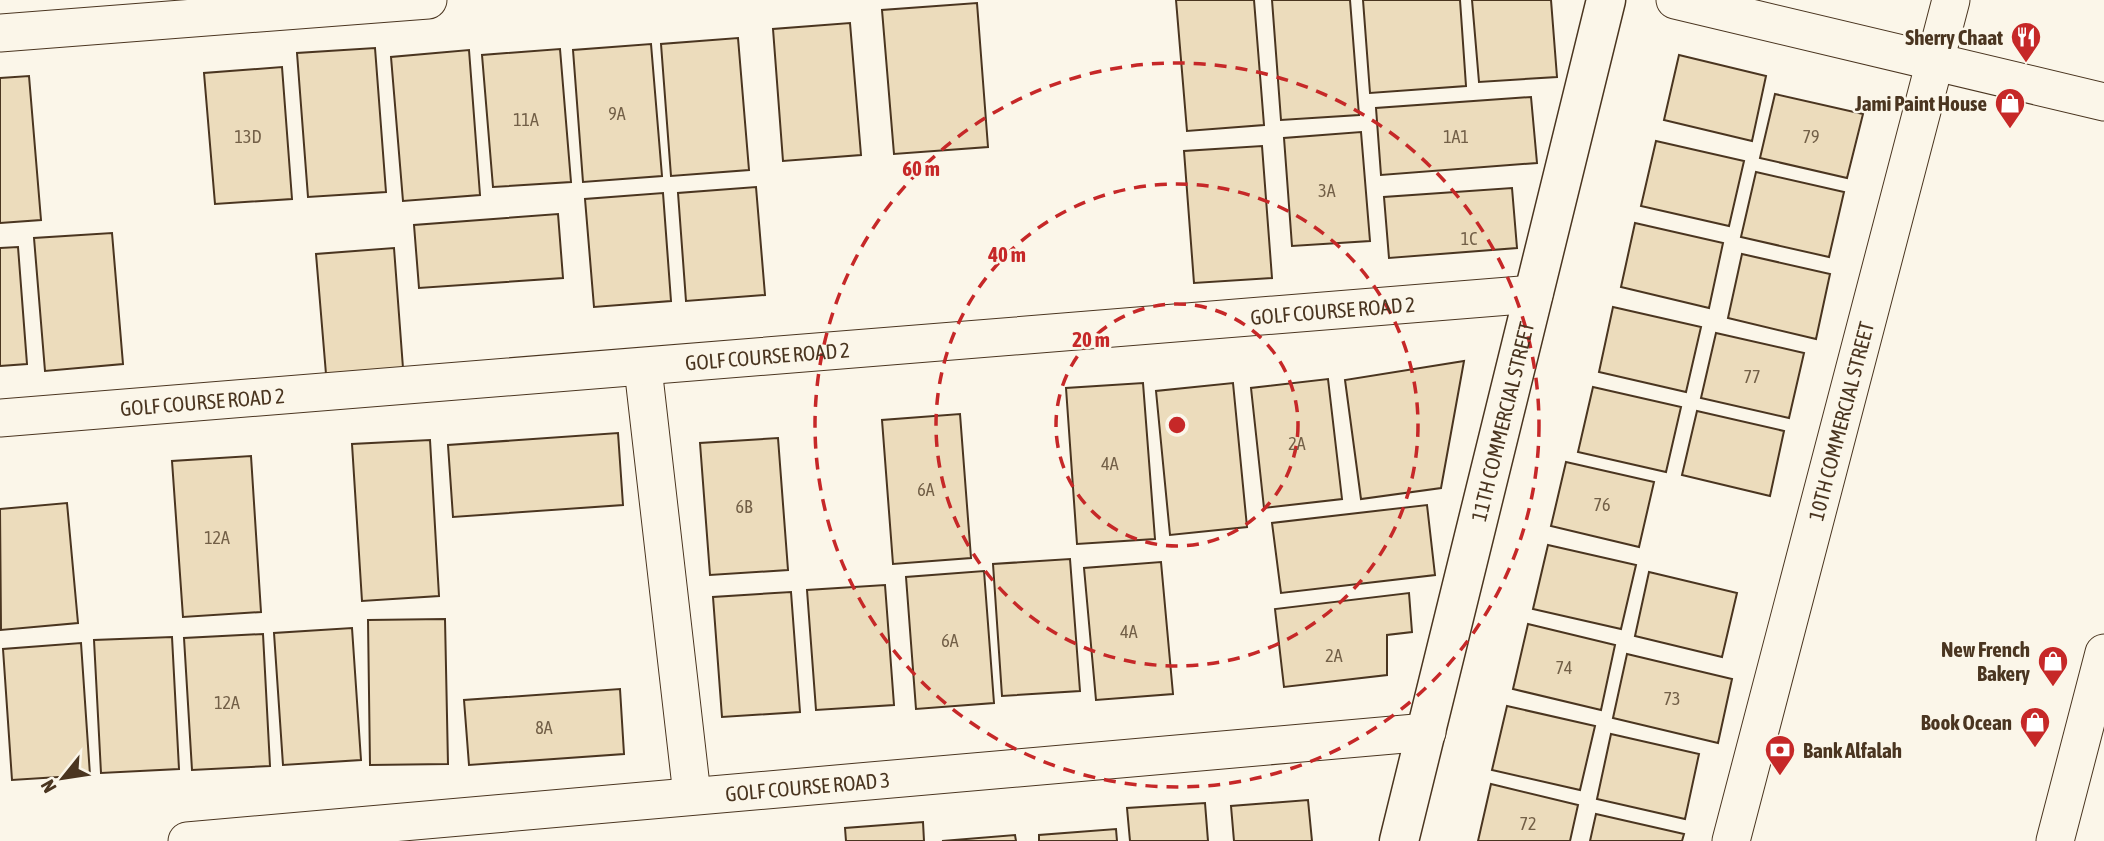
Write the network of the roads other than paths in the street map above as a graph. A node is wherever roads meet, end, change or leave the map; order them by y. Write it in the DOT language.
graph roads {
  1 [pos="428,0"];
  2 [pos="1606,0"];
  3 [pos="1675,0"];
  4 [pos="1951,0"];
  5 [pos="0,33"];
  6 [pos="1935,60"];
  7 [pos="2104,102"];
  8 [pos="1534,294"];
  9 [pos="643,368"];
  10 [pos="0,418"];
  11 [pos="2104,653"];
  12 [pos="1427,732"];
  13 [pos="692,795"];
  14 [pos="187,841"];
  15 [pos="1399,841"];
  16 [pos="1731,841"];
  17 [pos="2055,841"];
  1 -- 5 [label="street"];
  2 -- 8 [label="street, 11TH COMMERCIAL STREET"];
  3 -- 6 [label="street"];
  4 -- 6 [label="street, 10TH COMMERCIAL STREET"];
  6 -- 7 [label="street"];
  6 -- 16 [label="street, 10TH COMMERCIAL STREET"];
  8 -- 9 [label="street, GOLF COURSE ROAD 2"];
  8 -- 12 [label="street, 11TH COMMERCIAL STREET"];
  9 -- 10 [label="street, GOLF COURSE ROAD 2"];
  9 -- 13 [label="street"];
  11 -- 17 [label="street"];
  12 -- 13 [label="street, GOLF COURSE ROAD 3"];
  12 -- 15 [label="street, 11TH COMMERCIAL STREET"];
  13 -- 14 [label="street, GOLF COURSE ROAD 3"];
}
